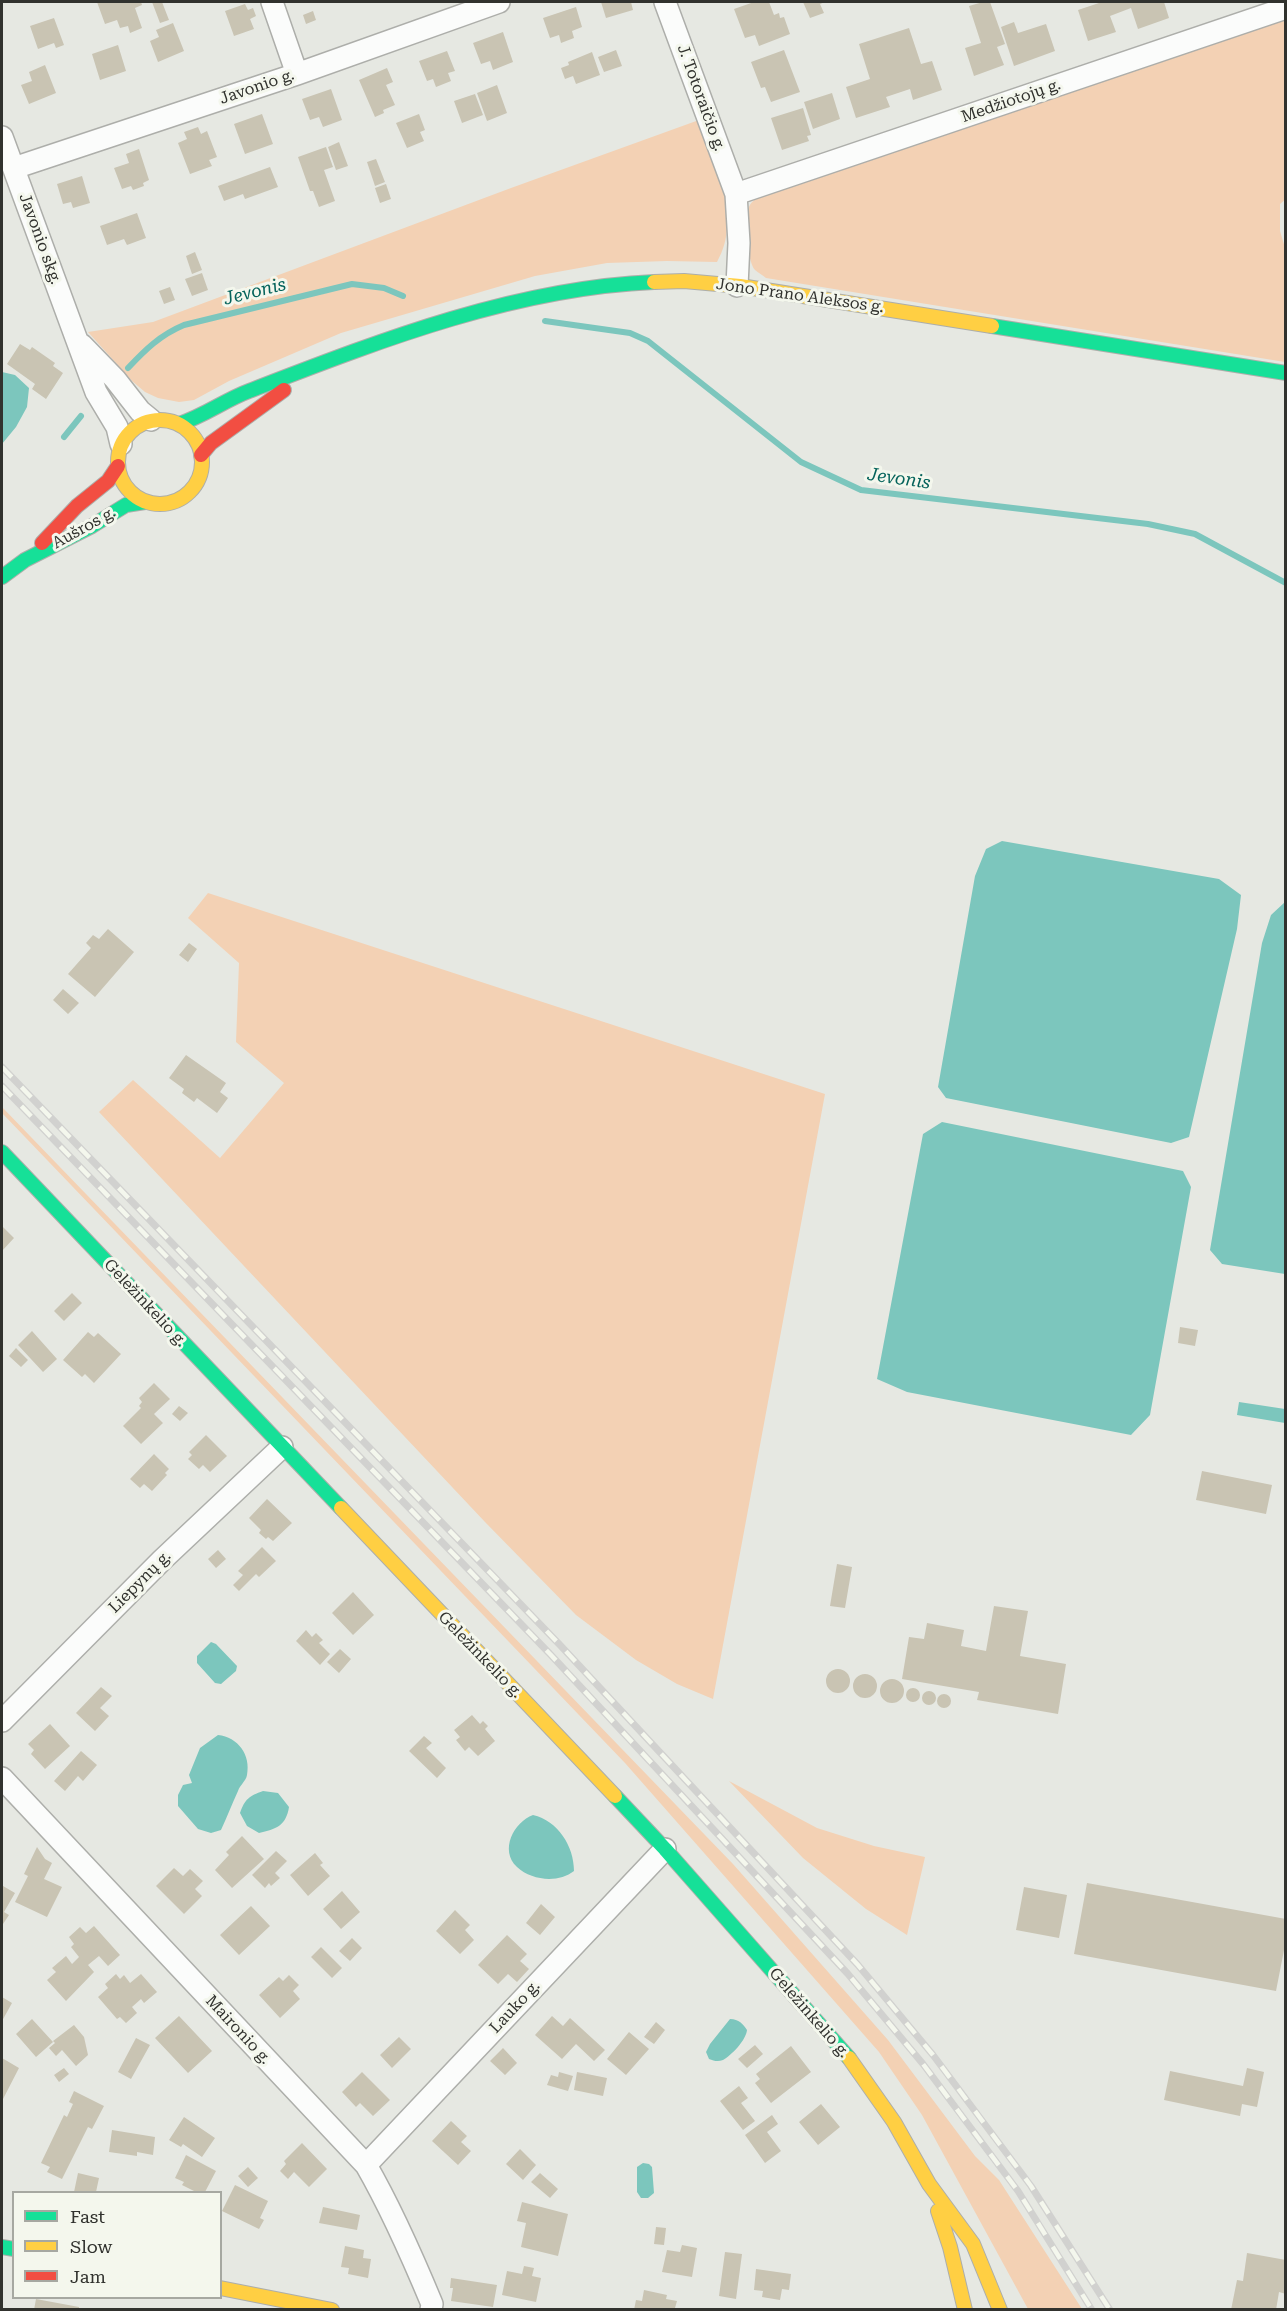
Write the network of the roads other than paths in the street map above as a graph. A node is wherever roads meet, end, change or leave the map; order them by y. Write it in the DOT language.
graph roads {
  1 [pos="272,2"];
  2 [pos="499,2"];
  3 [pos="665,2"];
  4 [pos="1286,8"];
  5 [pos="297,74"];
  6 [pos="2,137"];
  7 [pos="14,168"];
  8 [pos="736,194"];
  9 [pos="737,286"];
  10 [pos="77,341"];
  11 [pos="322,365"];
  12 [pos="1286,373"];
  13 [pos="152,420"];
  14 [pos="179,424"];
  15 [pos="122,444"];
  16 [pos="201,455"];
  17 [pos="118,466"];
  18 [pos="145,502"];
  19 [pos="25,560"];
  20 [pos="2,577"];
  21 [pos="2,1152"];
  22 [pos="282,1448"];
  23 [pos="2,1721"];
  24 [pos="2,1778"];
  25 [pos="665,1849"];
  26 [pos="366,2165"];
  27 [pos="929,2184"];
  28 [pos="973,2244"];
  29 [pos="950,2247"];
  30 [pos="222,2288"];
  31 [pos="332,2310"];
  32 [pos="431,2310"];
  33 [pos="965,2310"];
  34 [pos="978,2310"];
  35 [pos="1000,2310"];
  36 [pos="1014,2310"];
  1 -- 5 [label="street"];
  2 -- 5 [label="street, Javonio g."];
  3 -- 8 [label="street, J. Totoraičio g."];
  4 -- 8 [label="street, Medžiotojų g."];
  5 -- 7 [label="street, Javonio g."];
  6 -- 7 [label="street, Javonio skg."];
  7 -- 10 [label="street, Javonio skg."];
  8 -- 9 [label="street, J. Totoraičio g."];
  9 -- 11 [label="main road, Jono Prano Aleksos g."];
  9 -- 12 [label="main road, Jono Prano Aleksos g."];
  10 -- 13 [label="street, Javonio skg."];
  10 -- 15 [label="street, Javonio skg."];
  11 -- 14 [label="main road, Jono Prano Aleksos g."];
  11 -- 16 [label="main road, Jono Prano Aleksos g."];
  13 -- 14 [label="main road"];
  13 -- 15 [label="main road"];
  14 -- 16 [label="main road"];
  15 -- 17 [label="main road"];
  16 -- 18 [label="main road"];
  17 -- 18 [label="main road"];
  17 -- 19 [label="main road, Aušros g."];
  18 -- 19 [label="main road, Aušros g."];
  19 -- 20 [label="main road, Aušros g."];
  21 -- 22 [label="main road, Geležinkelio g."];
  22 -- 23 [label="street, Liepynų g."];
  22 -- 25 [label="main road, Geležinkelio g."];
  24 -- 26 [label="street, Maironio g."];
  25 -- 26 [label="street, Lauko g."];
  25 -- 27 [label="main road, Geležinkelio g."];
  26 -- 32 [label="street, Maironio g."];
  27 -- 28 [label="main road, Geležinkelio g."];
  27 -- 29 [label="main road, Geležinkelio g."];
  28 -- 35 [label="main road, Geležinkelio g."];
  28 -- 36 [label="main road"];
  29 -- 33 [label="main road, Geležinkelio g."];
  29 -- 34 [label="main road, Geležinkelio g."];
  30 -- 31 [label="main road"];
}
